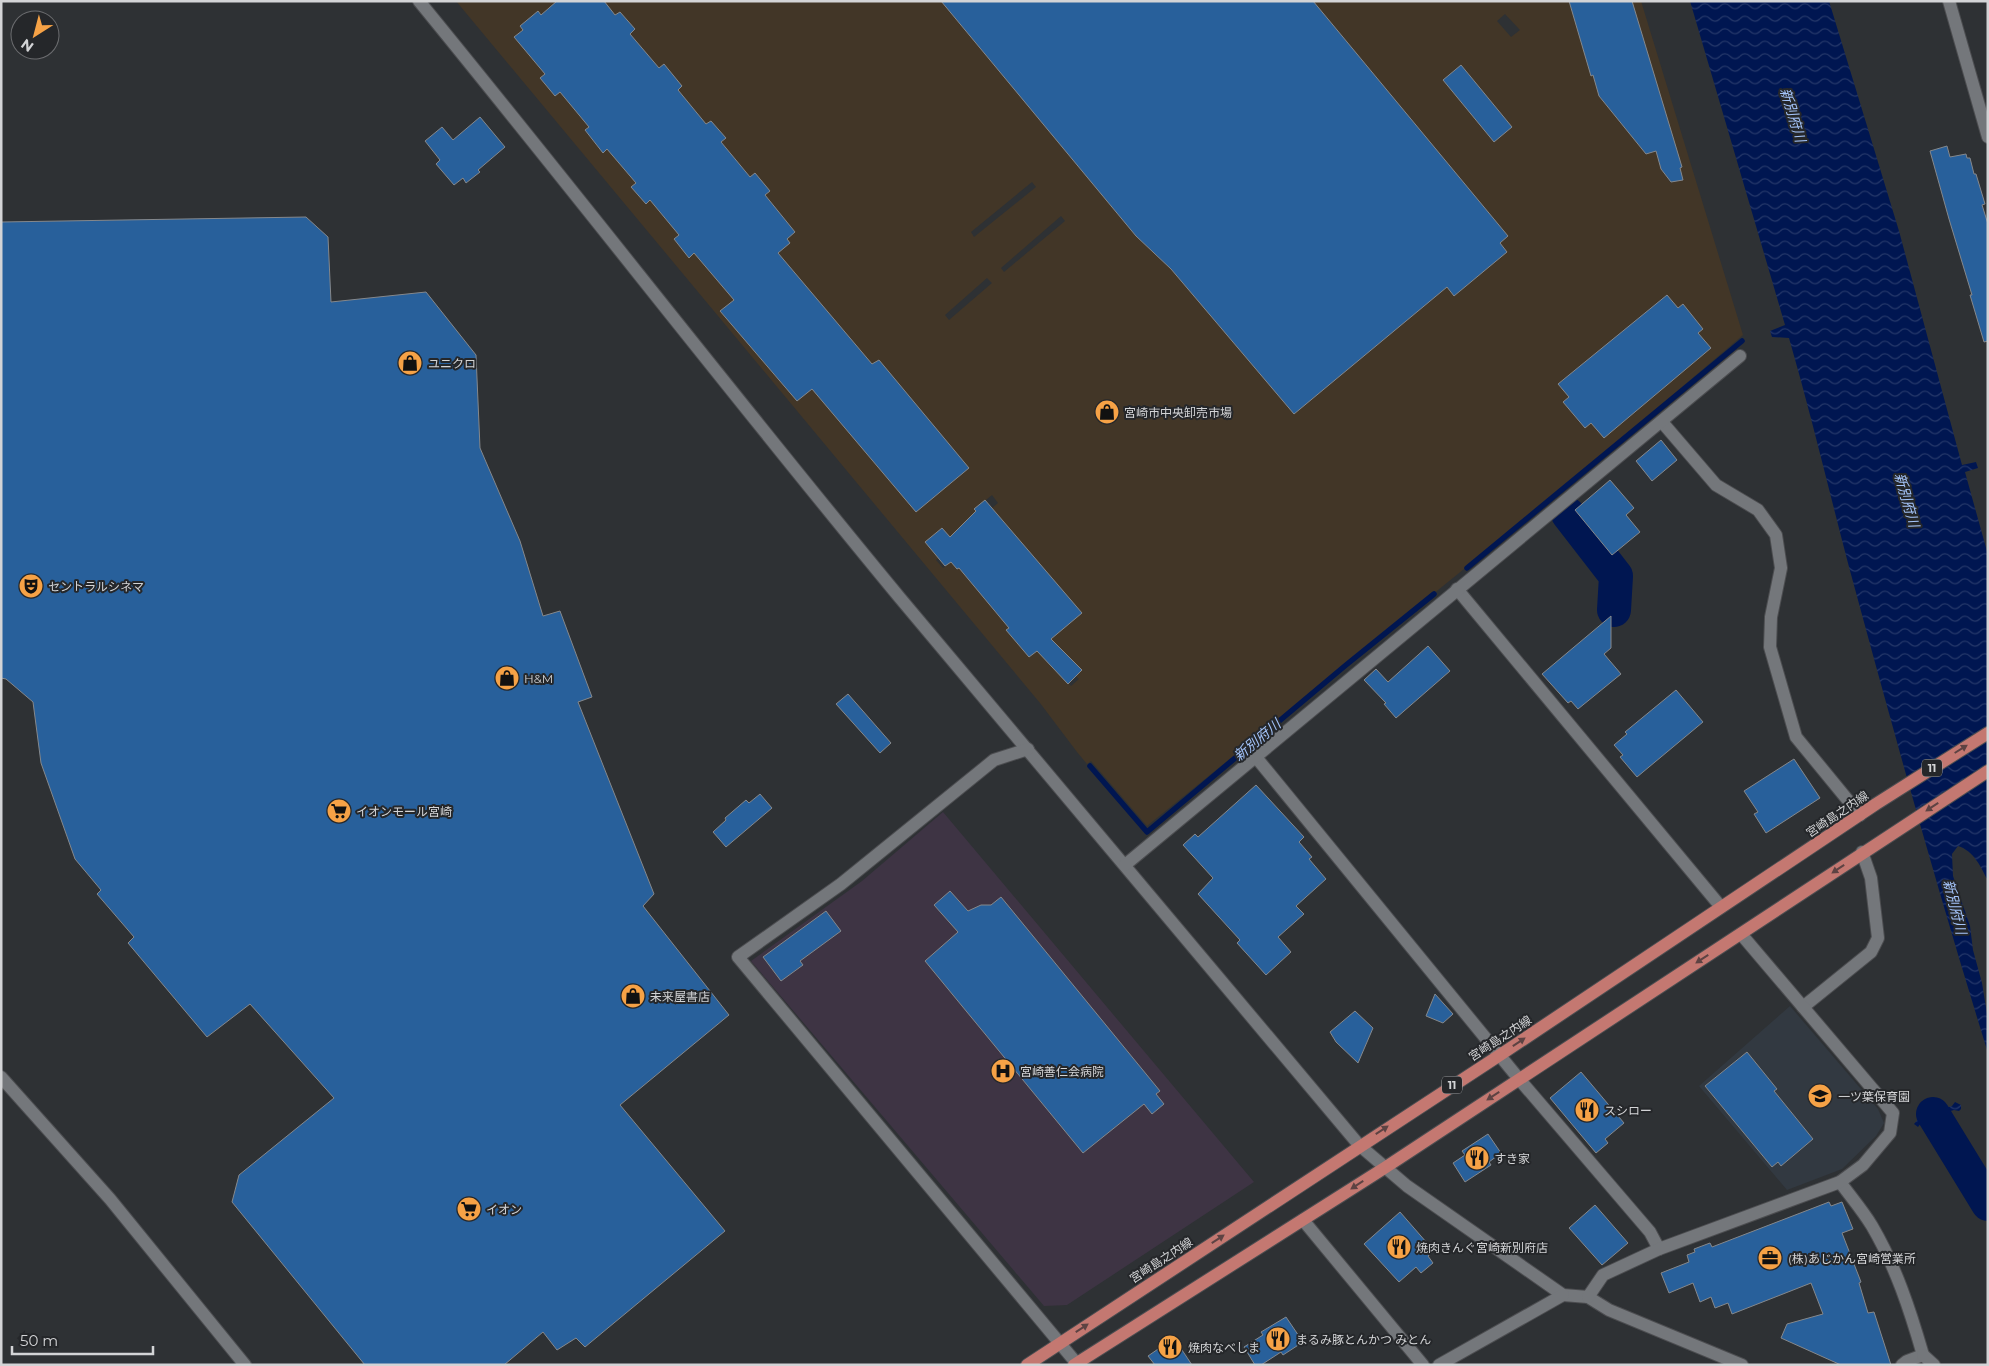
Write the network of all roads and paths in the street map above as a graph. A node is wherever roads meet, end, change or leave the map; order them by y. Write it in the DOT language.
graph roads {
  1 [pos="419,1"];
  2 [pos="1949,1"];
  3 [pos="1988,137"];
  4 [pos="1740,356"];
  5 [pos="1662,422"];
  6 [pos="1457,589"];
  7 [pos="1988,732"];
  8 [pos="1028,749"];
  9 [pos="1255,756"];
  10 [pos="1988,770"];
  11 [pos="1860,816"];
  12 [pos="1862,852"];
  13 [pos="1125,865"];
  14 [pos="1721,907"];
  15 [pos="1741,934"];
  16 [pos="1803,1007"];
  17 [pos="1500,1054"];
  18 [pos="1,1077"];
  19 [pos="1519,1079"];
  20 [pos="1359,1145"];
  21 [pos="1386,1167"];
  22 [pos="1840,1182"];
  23 [pos="1303,1220"];
  24 [pos="1660,1249"];
  25 [pos="1562,1295"];
  26 [pos="1588,1296"];
  27 [pos="1060,1342"];
  28 [pos="1923,1355"];
  29 [pos="1076,1364"];
  30 [pos="245,1365"];
  31 [pos="1026,1365"];
  32 [pos="1423,1365"];
  33 [pos="1439,1365"];
  34 [pos="1742,1365"];
  35 [pos="1902,1365"];
  36 [pos="1934,1365"];
  1 -- 8 [label="street"];
  2 -- 3 [label="street"];
  4 -- 5 [label="street"];
  5 -- 6 [label="street"];
  5 -- 11 [label="street"];
  6 -- 9 [label="street"];
  6 -- 14 [label="street"];
  11 -- 7 [label="main road, 宮崎島之内線 / 11, one-way"];
  8 -- 13 [label="street"];
  8 -- 27 [label="street"];
  9 -- 13 [label="street"];
  9 -- 17 [label="street"];
  10 -- 12 [label="main road, one-way"];
  11 -- 14 [label="main road, 宮崎島之内線 / 11"];
  12 -- 15 [label="main road, one-way"];
  12 -- 16 [label="street"];
  13 -- 20 [label="street"];
  17 -- 14 [label="main road, 宮崎島之内線 / 11, one-way"];
  15 -- 16 [label="street"];
  15 -- 19 [label="main road, one-way"];
  16 -- 22 [label="street"];
  17 -- 19 [label="street"];
  20 -- 17 [label="main road, 宮崎島之内線 / 11, one-way"];
  18 -- 30 [label="street"];
  19 -- 21 [label="main road, one-way"];
  19 -- 24 [label="street"];
  20 -- 21 [label="street"];
  27 -- 20 [label="main road, 宮崎島之内線 / 11, one-way"];
  21 -- 23 [label="main road, one-way"];
  21 -- 25 [label="street"];
  22 -- 24 [label="street"];
  22 -- 28 [label="street"];
  23 -- 29 [label="main road"];
  23 -- 32 [label="street"];
  24 -- 26 [label="street"];
  25 -- 26 [label="street"];
  25 -- 33 [label="street"];
  26 -- 34 [label="street"];
  27 -- 29 [label="street"];
  27 -- 31 [label="main road, 宮崎島之内線 / 11"];
  28 -- 35 [label="street"];
  28 -- 36 [label="street"];
}
